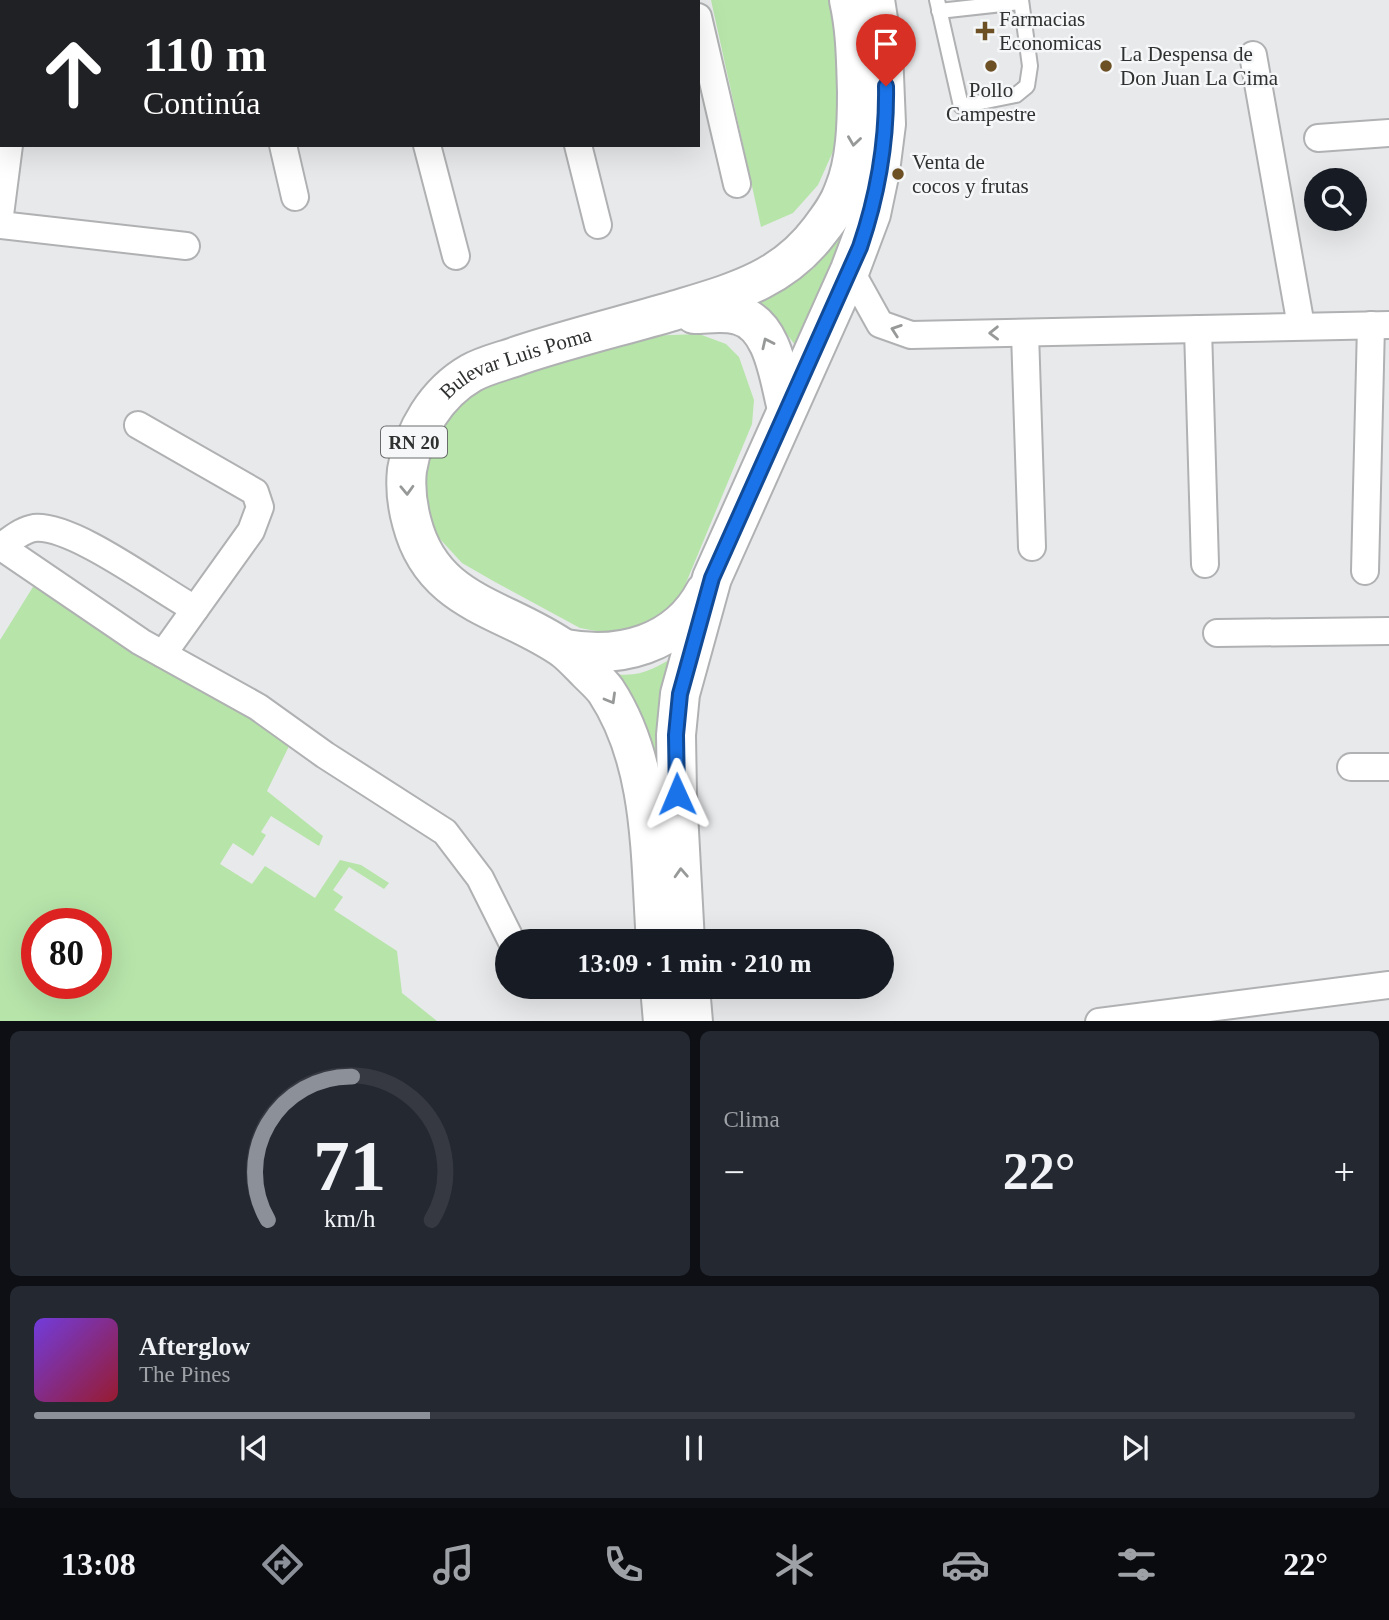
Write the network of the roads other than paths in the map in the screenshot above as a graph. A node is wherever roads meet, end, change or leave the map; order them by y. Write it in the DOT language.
graph roads {
  1 [pos="849,0"];
  2 [pos="875,0"];
  3 [pos="1021,1"];
  4 [pos="938,6"];
  5 [pos="700,26"];
  6 [pos="1252,55"];
  7 [pos="1389,134"];
  8 [pos="1318,138"];
  9 [pos="9,147"];
  10 [pos="283,147"];
  11 [pos="428,147"];
  12 [pos="578,147"];
  13 [pos="737,184"];
  14 [pos="295,197"];
  15 [pos="0,215"];
  16 [pos="0,225"];
  17 [pos="597,225"];
  18 [pos="186,246"];
  19 [pos="456,256"];
  20 [pos="850,270"];
  21 [pos="660,315"];
  22 [pos="1380,325"];
  23 [pos="1301,326"];
  24 [pos="1198,329"];
  25 [pos="1025,332"];
  26 [pos="787,408"];
  27 [pos="138,425"];
  28 [pos="0,546"];
  29 [pos="1032,547"];
  30 [pos="1205,564"];
  31 [pos="1365,571"];
  32 [pos="712,578"];
  33 [pos="195,609"];
  34 [pos="1389,631"];
  35 [pos="1217,633"];
  36 [pos="565,649"];
  37 [pos="163,654"];
  38 [pos="1351,767"];
  39 [pos="1389,767"];
  40 [pos="506,929"];
  41 [pos="655,929"];
  42 [pos="684,929"];
  43 [pos="1389,985"];
  44 [pos="661,999"];
  45 [pos="691,999"];
  46 [pos="1151,1018"];
  47 [pos="663,1021"];
  48 [pos="693,1021"];
  49 [pos="1099,1021"];
  1 -- 21 [label="highway, RN 20, one-way"];
  2 -- 20 [label="highway"];
  3 -- 4 [label="lane"];
  3 -- 4 [label="lane"];
  5 -- 13 [label="street"];
  6 -- 23 [label="street"];
  7 -- 8 [label="street"];
  9 -- 15 [label="street"];
  10 -- 14 [label="street"];
  11 -- 19 [label="street"];
  12 -- 17 [label="street"];
  16 -- 18 [label="street"];
  25 -- 20 [label="street, one-way"];
  20 -- 26 [label="highway"];
  26 -- 21 [label="highway, one-way"];
  21 -- 36 [label="highway, Bulevar Luis Poma / RN 20, one-way"];
  22 -- 23 [label="street"];
  22 -- 31 [label="street"];
  23 -- 24 [label="street"];
  24 -- 25 [label="street"];
  24 -- 30 [label="street"];
  25 -- 29 [label="street"];
  26 -- 32 [label="highway"];
  27 -- 33 [label="street"];
  28 -- 33 [label="street"];
  28 -- 37 [label="street"];
  32 -- 36 [label="highway"];
  42 -- 32 [label="highway, one-way"];
  33 -- 37 [label="street"];
  34 -- 35 [label="street"];
  36 -- 41 [label="highway, Bulevar Luis Poma / RN 20, one-way"];
  37 -- 40 [label="street"];
  38 -- 39 [label="street"];
  43 -- 46 [label="street"];
  44 -- 47 [label="highway"];
  45 -- 48 [label="highway"];
  46 -- 49 [label="street"];
}
